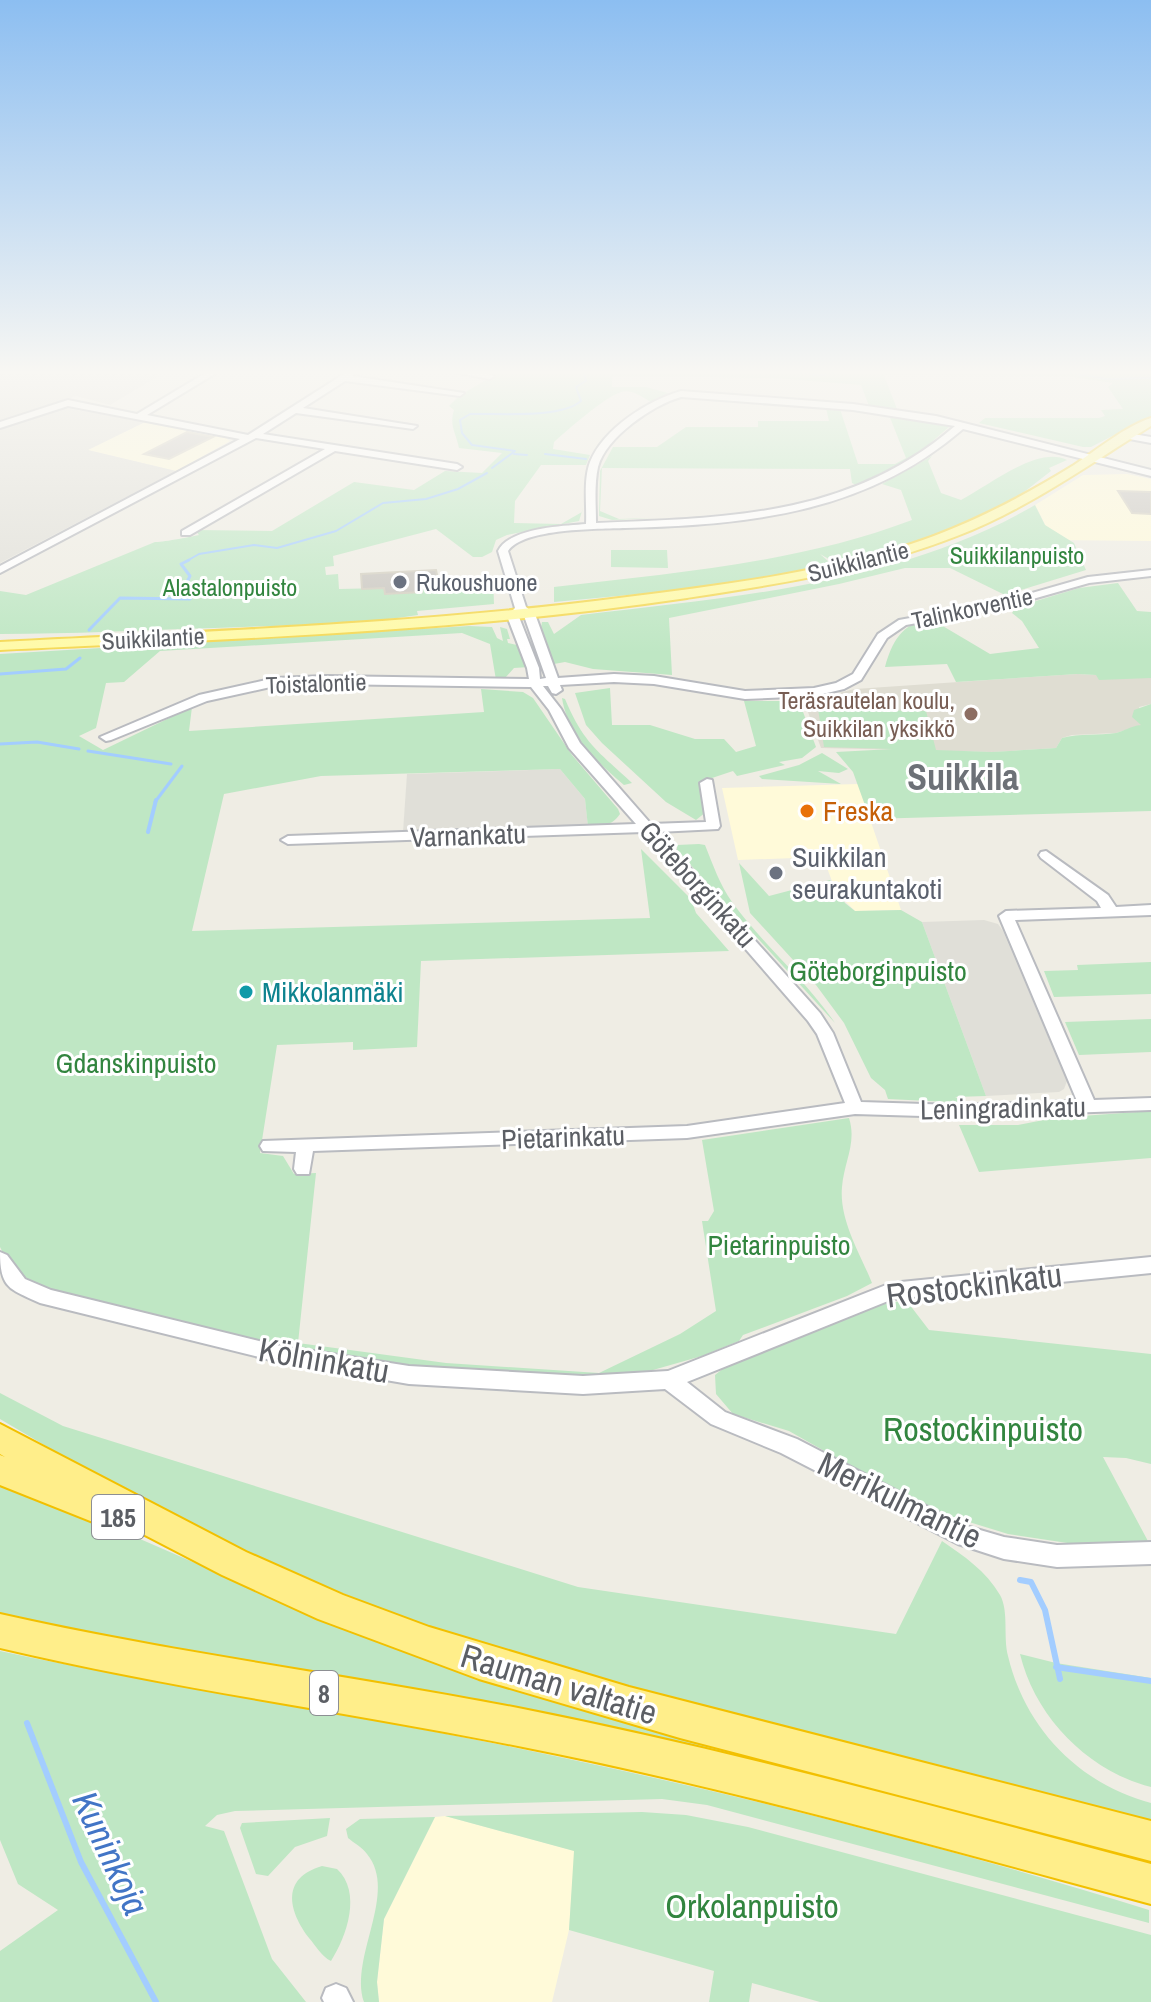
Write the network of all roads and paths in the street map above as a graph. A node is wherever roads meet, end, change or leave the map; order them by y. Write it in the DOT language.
graph roads {
  1 [pos="197,465"];
  2 [pos="303,465"];
  3 [pos="447,465"];
  4 [pos="595,465"];
  5 [pos="909,465"];
  6 [pos="1078,465"];
  7 [pos="1123,465"];
  8 [pos="457,467"];
  9 [pos="1151,473"];
  10 [pos="591,525"];
  11 [pos="186,533"];
  12 [pos="0,570"];
  13 [pos="1151,573"];
  14 [pos="521,613"];
  15 [pos="307,630"];
  16 [pos="0,640"];
  17 [pos="0,646"];
  18 [pos="553,682"];
  19 [pos="535,683"];
  20 [pos="555,709"];
  21 [pos="106,737"];
  22 [pos="707,783"];
  23 [pos="648,830"];
  24 [pos="288,840"];
  25 [pos="1046,855"];
  26 [pos="1151,910"];
  27 [pos="1111,912"];
  28 [pos="1151,1104"];
  29 [pos="1088,1106"];
  30 [pos="855,1108"];
  31 [pos="305,1145"];
  32 [pos="269,1146"];
  33 [pos="303,1169"];
  34 [pos="0,1260"];
  35 [pos="1151,1265"];
  36 [pos="669,1380"];
  37 [pos="0,1438"];
  38 [pos="0,1470"];
  39 [pos="1151,1553"];
  40 [pos="235,1564"];
  41 [pos="0,1631"];
  42 [pos="1151,1841"];
  43 [pos="1151,1884"];
  1 -- 12 [label="street"];
  2 -- 11 [label="street"];
  3 -- 8 [label="street"];
  4 -- 10 [label="street"];
  5 -- 10 [label="street"];
  6 -- 14 [label="main road, Suikkilantie"];
  7 -- 9 [label="street"];
  10 -- 14 [label="street"];
  13 -- 18 [label="street, Talinkorventie"];
  14 -- 15 [label="main road, Suikkilantie"];
  14 -- 18 [label="street, Göteborginkatu"];
  14 -- 19 [label="street, Göteborginkatu"];
  15 -- 16 [label="main road, Suikkilantie"];
  15 -- 17 [label="main road, Suikkilantie"];
  18 -- 19 [label="street, Talinkorventie"];
  18 -- 20 [label="street, Göteborginkatu"];
  19 -- 20 [label="street, Göteborginkatu"];
  19 -- 21 [label="street, Toistalontie"];
  20 -- 23 [label="street, Göteborginkatu"];
  22 -- 23 [label="street, Varnankatu"];
  23 -- 24 [label="street, Varnankatu"];
  23 -- 30 [label="street, Göteborginkatu"];
  25 -- 27 [label="street"];
  26 -- 27 [label="street"];
  27 -- 29 [label="street"];
  28 -- 29 [label="street, Leningradinkatu"];
  29 -- 30 [label="street, Leningradinkatu"];
  30 -- 31 [label="street, Pietarinkatu"];
  31 -- 32 [label="street, Pietarinkatu"];
  31 -- 33 [label="street"];
  34 -- 36 [label="street, Kölninkatu"];
  35 -- 36 [label="street, Rostockinkatu"];
  36 -- 39 [label="street, Merikulmantie"];
  37 -- 40 [label="highway, Rauman valtatie"];
  38 -- 40 [label="highway, 185"];
  40 -- 42 [label="highway, Rauman valtatie"];
  41 -- 43 [label="highway, Rauman valtatie / 8"];
}
